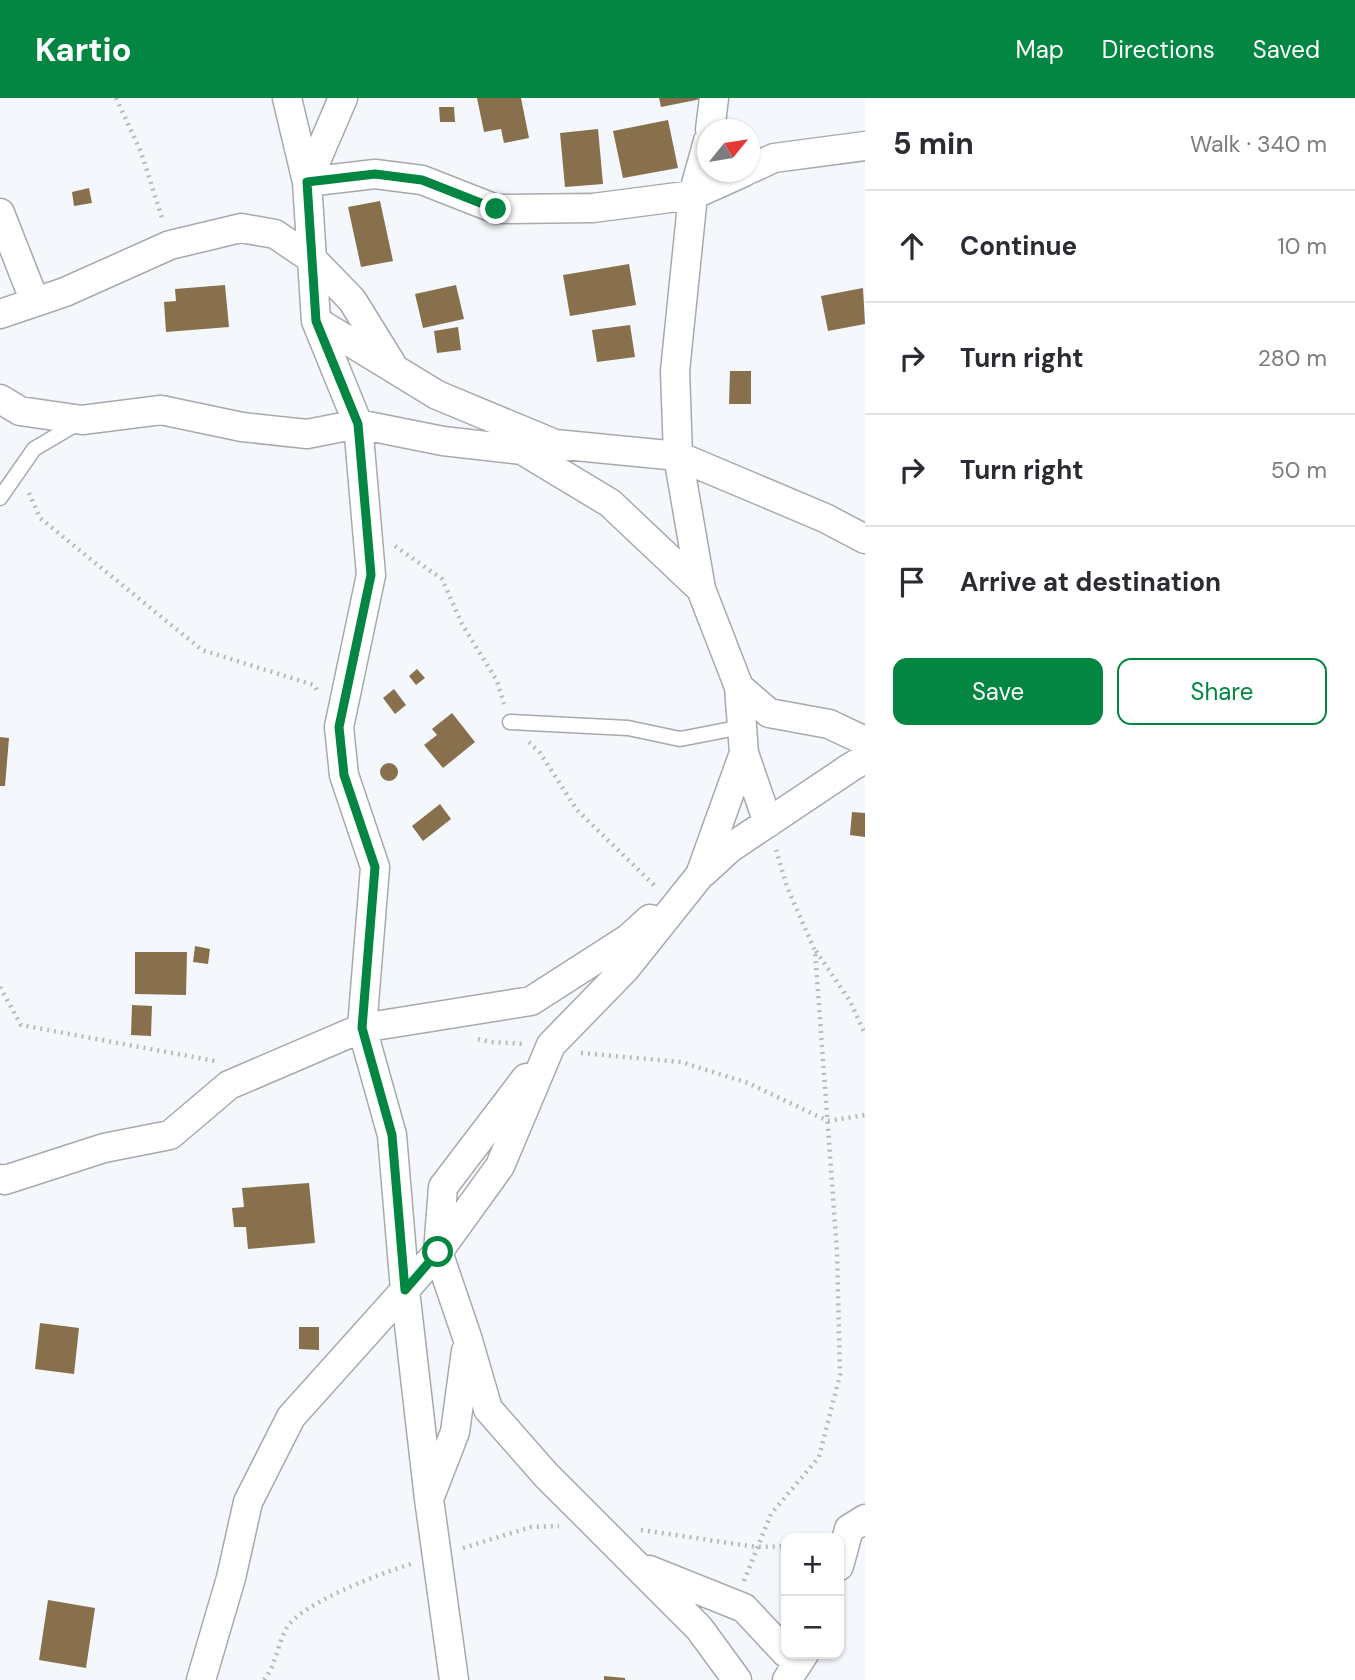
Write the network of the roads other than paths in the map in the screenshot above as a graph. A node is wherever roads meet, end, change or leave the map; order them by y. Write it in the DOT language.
graph roads {
  1 [pos="287,98"];
  2 [pos="343,98"];
  3 [pos="714,98"];
  4 [pos="711,119"];
  5 [pos="865,146"];
  6 [pos="760,158"];
  7 [pos="697,181"];
  8 [pos="307,182"];
  9 [pos="722,182"];
  10 [pos="693,195"];
  11 [pos="0,213"];
  12 [pos="312,259"];
  13 [pos="35,302"];
  14 [pos="0,314"];
  15 [pos="316,321"];
  16 [pos="394,369"];
  17 [pos="0,399"];
  18 [pos="82,420"];
  19 [pos="358,424"];
  20 [pos="678,456"];
  21 [pos="0,498"];
  22 [pos="865,539"];
  23 [pos="701,589"];
  24 [pos="739,687"];
  25 [pos="510,722"];
  26 [pos="743,740"];
  27 [pos="865,741"];
  28 [pos="865,759"];
  29 [pos="768,823"];
  30 [pos="700,875"];
  31 [pos="362,1028"];
  32 [pos="0,1179"];
  33 [pos="438,1252"];
  34 [pos="405,1290"];
  35 [pos="467,1336"];
  36 [pos="429,1499"];
  37 [pos="865,1519"];
  38 [pos="844,1548"];
  39 [pos="636,1565"];
  40 [pos="792,1661"];
  41 [pos="201,1680"];
  42 [pos="454,1680"];
  43 [pos="737,1680"];
  1 -- 8 [label="street"];
  2 -- 8 [label="street"];
  3 -- 4 [label="street"];
  5 -- 6 [label="street"];
  7 -- 10 [label="street"];
  8 -- 10 [label="street"];
  8 -- 12 [label="street"];
  9 -- 10 [label="street"];
  10 -- 20 [label="street"];
  11 -- 13 [label="street"];
  12 -- 13 [label="street"];
  12 -- 15 [label="street"];
  12 -- 16 [label="street"];
  13 -- 14 [label="street"];
  15 -- 16 [label="street"];
  15 -- 19 [label="street"];
  16 -- 20 [label="street"];
  17 -- 18 [label="street"];
  18 -- 19 [label="street"];
  18 -- 21 [label="lane"];
  19 -- 23 [label="street"];
  19 -- 31 [label="street"];
  20 -- 22 [label="street"];
  20 -- 23 [label="street"];
  23 -- 24 [label="street"];
  24 -- 26 [label="street"];
  24 -- 27 [label="street"];
  25 -- 26 [label="lane"];
  26 -- 29 [label="street"];
  26 -- 30 [label="street"];
  28 -- 29 [label="street"];
  29 -- 30 [label="street"];
  30 -- 31 [label="street"];
  30 -- 33 [label="street"];
  31 -- 32 [label="street"];
  31 -- 34 [label="street"];
  33 -- 34 [label="street"];
  33 -- 35 [label="street"];
  34 -- 36 [label="street"];
  34 -- 41 [label="street"];
  35 -- 36 [label="street"];
  35 -- 39 [label="street"];
  36 -- 42 [label="street"];
  37 -- 38 [label="street"];
  39 -- 40 [label="street"];
  39 -- 43 [label="street"];
}
